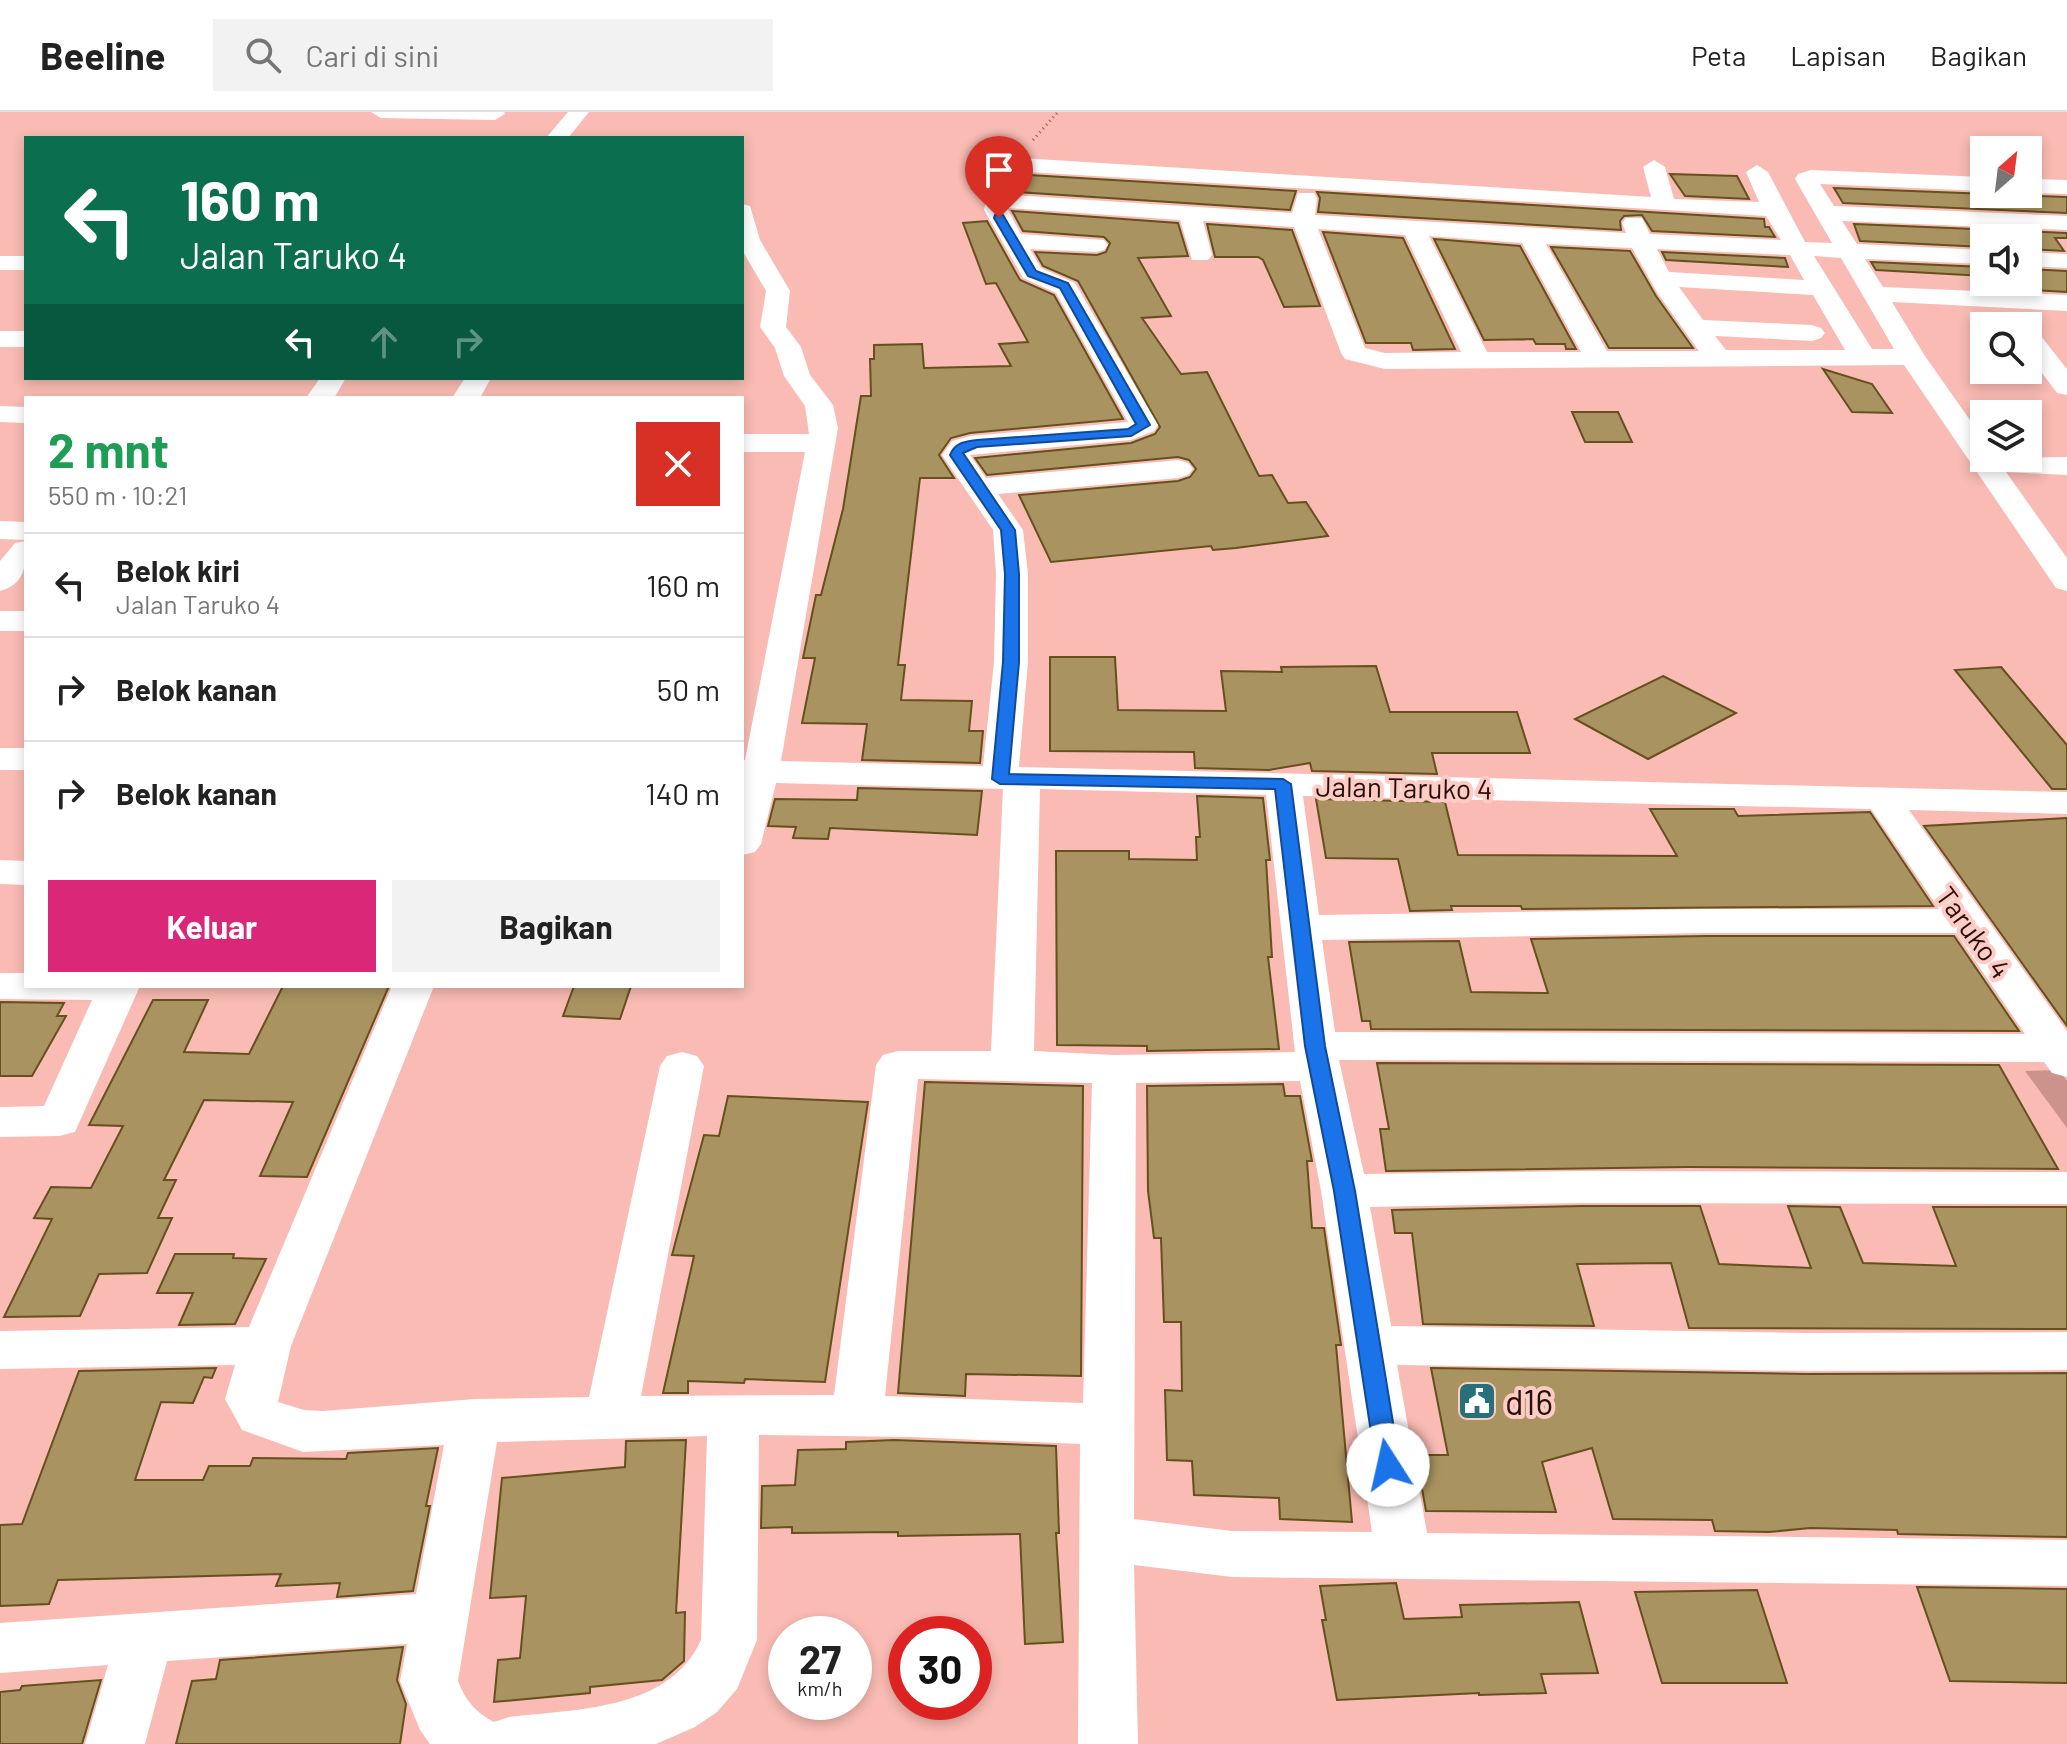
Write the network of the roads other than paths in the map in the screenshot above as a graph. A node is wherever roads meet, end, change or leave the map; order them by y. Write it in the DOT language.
graph roads {
  1 [pos="579,112"];
  2 [pos="495,114"];
  3 [pos="377,118"];
  4 [pos="559,136"];
  5 [pos="1654,167"];
  6 [pos="1757,172"];
  7 [pos="1970,184"];
  8 [pos="1309,185"];
  9 [pos="2042,186"];
  10 [pos="2067,187"];
  11 [pos="997,201"];
  12 [pos="1628,203"];
  13 [pos="1665,205"];
  14 [pos="1089,207"];
  15 [pos="1774,209"];
  16 [pos="1825,213"];
  17 [pos="1190,214"];
  18 [pos="744,221"];
  19 [pos="1303,221"];
  20 [pos="2067,223"];
  21 [pos="1414,229"];
  22 [pos="1530,236"];
  23 [pos="1012,241"];
  24 [pos="1640,241"];
  25 [pos="1798,248"];
  26 [pos="1847,251"];
  27 [pos="1200,255"];
  28 [pos="1970,256"];
  29 [pos="2042,260"];
  30 [pos="2067,261"];
  31 [pos="0,263"];
  32 [pos="24,263"];
  33 [pos="1663,279"];
  34 [pos="1821,288"];
  35 [pos="1872,294"];
  36 [pos="1999,300"];
  37 [pos="2067,303"];
  38 [pos="2008,312"];
  39 [pos="1696,327"];
  40 [pos="0,339"];
  41 [pos="24,339"];
  42 [pos="1856,346"];
  43 [pos="2042,355"];
  44 [pos="1912,357"];
  45 [pos="1718,358"];
  46 [pos="1598,359"];
  47 [pos="1478,360"];
  48 [pos="2067,387"];
  49 [pos="0,414"];
  50 [pos="24,415"];
  51 [pos="1970,440"];
  52 [pos="744,443"];
  53 [pos="822,443"];
  54 [pos="2042,465"];
  55 [pos="2067,466"];
  56 [pos="1178,469"];
  57 [pos="1992,472"];
  58 [pos="980,487"];
  59 [pos="0,530"];
  60 [pos="24,531"];
  61 [pos="24,552"];
  62 [pos="0,581"];
  63 [pos="2067,581"];
  64 [pos="0,621"];
  65 [pos="24,621"];
  66 [pos="0,759"];
  67 [pos="24,759"];
  68 [pos="752,772"];
  69 [pos="1011,779"];
  70 [pos="1283,784"];
  71 [pos="1883,800"];
  72 [pos="2067,803"];
  73 [pos="744,830"];
  74 [pos="0,872"];
  75 [pos="24,873"];
  76 [pos="1965,921"];
  77 [pos="1301,928"];
  78 [pos="0,986"];
  79 [pos="24,986"];
  80 [pos="118,988"];
  81 [pos="412,988"];
  82 [pos="2062,1055"];
  83 [pos="1317,1056"];
  84 [pos="1012,1065"];
  85 [pos="682,1066"];
  86 [pos="1114,1069"];
  87 [pos="0,1122"];
  88 [pos="2067,1188"];
  89 [pos="1344,1191"];
  90 [pos="1367,1345"];
  91 [pos="266,1346"];
  92 [pos="0,1350"];
  93 [pos="2067,1351"];
  94 [pos="733,1414"];
  95 [pos="857,1414"];
  96 [pos="611,1417"];
  97 [pos="475,1420"];
  98 [pos="1106,1425"];
  99 [pos="1107,1539"];
  100 [pos="1403,1554"];
  101 [pos="2067,1563"];
  102 [pos="440,1617"];
  103 [pos="144,1639"];
  104 [pos="0,1648"];
  105 [pos="115,1744"];
  106 [pos="478,1744"];
  107 [pos="509,1744"];
  108 [pos="1108,1744"];
  1 -- 4 [label="street"];
  2 -- 3 [label="street"];
  5 -- 13 [label="street"];
  6 -- 15 [label="street"];
  7 -- 16 [label="street"];
  8 -- 11 [label="street"];
  8 -- 12 [label="street"];
  8 -- 19 [label="street"];
  9 -- 10 [label="street"];
  11 -- 14 [label="street"];
  11 -- 23 [label="street"];
  12 -- 13 [label="street"];
  12 -- 24 [label="street"];
  13 -- 15 [label="street"];
  14 -- 17 [label="street"];
  14 -- 23 [label="street"];
  15 -- 25 [label="street"];
  16 -- 20 [label="street"];
  16 -- 26 [label="street"];
  17 -- 19 [label="street"];
  17 -- 27 [label="street"];
  18 -- 53 [label="street"];
  19 -- 21 [label="street"];
  19 -- 47 [label="street"];
  21 -- 22 [label="street"];
  21 -- 47 [label="street"];
  22 -- 24 [label="street"];
  22 -- 46 [label="street"];
  23 -- 58 [label="street"];
  24 -- 25 [label="street"];
  24 -- 33 [label="street"];
  25 -- 26 [label="street"];
  25 -- 34 [label="street"];
  26 -- 28 [label="street"];
  26 -- 35 [label="street"];
  29 -- 30 [label="street"];
  31 -- 32 [label="street"];
  33 -- 34 [label="street"];
  33 -- 39 [label="street"];
  34 -- 42 [label="street"];
  35 -- 36 [label="street"];
  35 -- 44 [label="street"];
  36 -- 37 [label="street"];
  36 -- 38 [label="street"];
  39 -- 42 [label="street"];
  39 -- 45 [label="street"];
  40 -- 41 [label="street"];
  42 -- 44 [label="street"];
  42 -- 45 [label="street"];
  43 -- 48 [label="street"];
  44 -- 51 [label="street"];
  45 -- 46 [label="street"];
  46 -- 47 [label="street"];
  49 -- 50 [label="street"];
  52 -- 53 [label="street"];
  53 -- 68 [label="street"];
  54 -- 55 [label="street"];
  56 -- 58 [label="street"];
  57 -- 63 [label="street"];
  58 -- 69 [label="street"];
  59 -- 60 [label="street"];
  61 -- 62 [label="street"];
  64 -- 65 [label="street"];
  66 -- 67 [label="street"];
  68 -- 69 [label="street, Jalan Taruko 4"];
  68 -- 73 [label="street"];
  69 -- 70 [label="street, Jalan Taruko 4"];
  69 -- 84 [label="street"];
  70 -- 71 [label="street, Jalan Taruko 4"];
  70 -- 77 [label="street"];
  71 -- 72 [label="street, Jalan Taruko 4"];
  71 -- 76 [label="street, Taruko 4"];
  74 -- 75 [label="street"];
  76 -- 77 [label="street"];
  76 -- 82 [label="street, Taruko 4"];
  77 -- 83 [label="street"];
  78 -- 79 [label="street"];
  80 -- 87 [label="street"];
  81 -- 91 [label="street"];
  82 -- 83 [label="street"];
  83 -- 86 [label="street"];
  83 -- 89 [label="street"];
  84 -- 86 [label="street"];
  84 -- 95 [label="street"];
  85 -- 96 [label="street"];
  86 -- 98 [label="street"];
  88 -- 89 [label="street"];
  89 -- 90 [label="street"];
  90 -- 93 [label="street"];
  90 -- 100 [label="street"];
  91 -- 92 [label="street"];
  91 -- 97 [label="street"];
  94 -- 95 [label="street"];
  94 -- 96 [label="street"];
  94 -- 107 [label="street"];
  95 -- 98 [label="street"];
  96 -- 97 [label="street"];
  97 -- 102 [label="street"];
  98 -- 99 [label="street"];
  99 -- 100 [label="street"];
  99 -- 108 [label="street"];
  100 -- 101 [label="street"];
  102 -- 103 [label="street"];
  102 -- 106 [label="street"];
  103 -- 104 [label="street"];
  103 -- 105 [label="street"];
}
